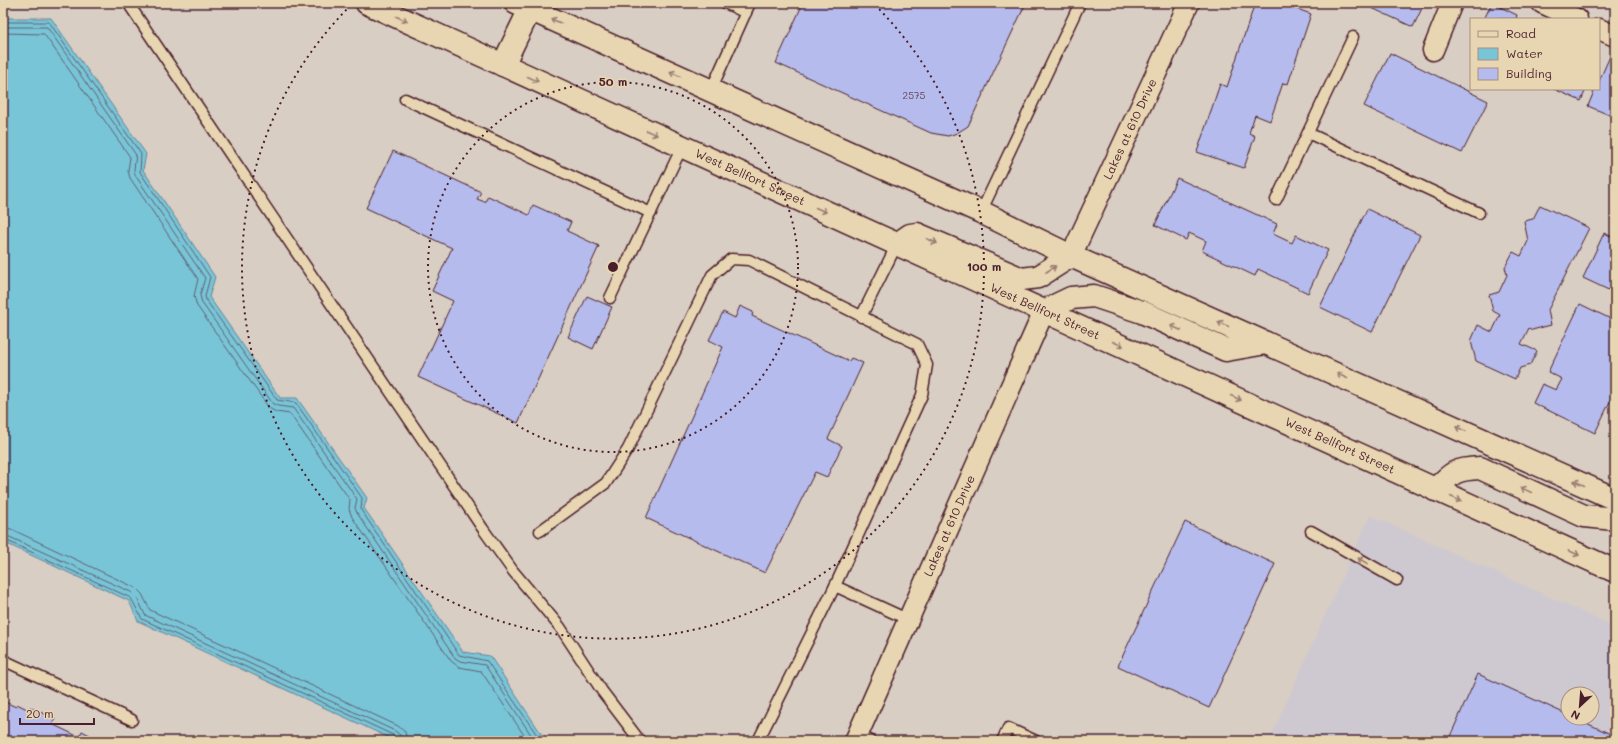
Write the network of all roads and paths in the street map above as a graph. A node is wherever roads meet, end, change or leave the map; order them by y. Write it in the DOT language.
graph roads {
  1 [pos="128,3"];
  2 [pos="367,3"];
  3 [pos="725,3"];
  4 [pos="750,3"];
  5 [pos="1080,3"];
  6 [pos="1189,3"];
  7 [pos="1452,3"];
  8 [pos="1542,3"];
  9 [pos="523,6"];
  10 [pos="1570,12"];
  11 [pos="746,13"];
  12 [pos="1600,29"];
  13 [pos="1615,36"];
  14 [pos="1353,37"];
  15 [pos="1433,50"];
  16 [pos="503,65"];
  17 [pos="711,90"];
  18 [pos="405,100"];
  19 [pos="1308,133"];
  20 [pos="682,147"];
  21 [pos="1276,200"];
  22 [pos="981,212"];
  23 [pos="651,213"];
  24 [pos="1479,213"];
  25 [pos="897,244"];
  26 [pos="1071,256"];
  27 [pos="610,298"];
  28 [pos="1044,311"];
  29 [pos="861,317"];
  30 [pos="1266,343"];
  31 [pos="1435,490"];
  32 [pos="1615,499"];
  33 [pos="1615,519"];
  34 [pos="540,531"];
  35 [pos="1311,531"];
  36 [pos="1615,571"];
  37 [pos="1397,580"];
  38 [pos="835,586"];
  39 [pos="909,620"];
  40 [pos="3,660"];
  41 [pos="132,720"];
  42 [pos="861,739"];
  43 [pos="640,741"];
  44 [pos="758,741"];
  45 [pos="1002,741"];
  46 [pos="1036,741"];
  1 -- 43 [label="lane"];
  2 -- 16 [label="main road, West Bellfort Street, one-way"];
  3 -- 11 [label="lane"];
  4 -- 11 [label="lane"];
  5 -- 22 [label="lane"];
  6 -- 26 [label="street, Lakes at 610 Drive"];
  7 -- 15 [label="street"];
  8 -- 10 [label="street"];
  9 -- 16 [label="main road"];
  17 -- 9 [label="main road, one-way"];
  11 -- 17 [label="lane"];
  12 -- 13 [label="street"];
  14 -- 19 [label="lane"];
  16 -- 20 [label="main road, West Bellfort Street, one-way"];
  17 -- 22 [label="main road"];
  18 -- 23 [label="lane"];
  19 -- 21 [label="lane"];
  19 -- 24 [label="lane"];
  20 -- 23 [label="lane"];
  20 -- 25 [label="main road, West Bellfort Street, one-way"];
  22 -- 26 [label="main road"];
  23 -- 27 [label="lane"];
  25 -- 26 [label="main road, one-way"];
  25 -- 28 [label="main road, West Bellfort Street"];
  25 -- 29 [label="lane"];
  30 -- 26 [label="main road, one-way"];
  30 -- 28 [label="main road, one-way"];
  28 -- 31 [label="main road, West Bellfort Street, one-way"];
  28 -- 39 [label="street, Lakes at 610 Drive"];
  29 -- 34 [label="lane"];
  29 -- 38 [label="lane"];
  32 -- 30 [label="main road, one-way"];
  33 -- 31 [label="main road, one-way"];
  31 -- 36 [label="main road, West Bellfort Street, one-way"];
  37 -- 35 [label="lane, one-way"];
  38 -- 39 [label="lane"];
  38 -- 44 [label="lane"];
  39 -- 42 [label="street, Lakes at 610 Drive"];
  40 -- 41 [label="lane"];
  45 -- 46 [label="lane"];
}
